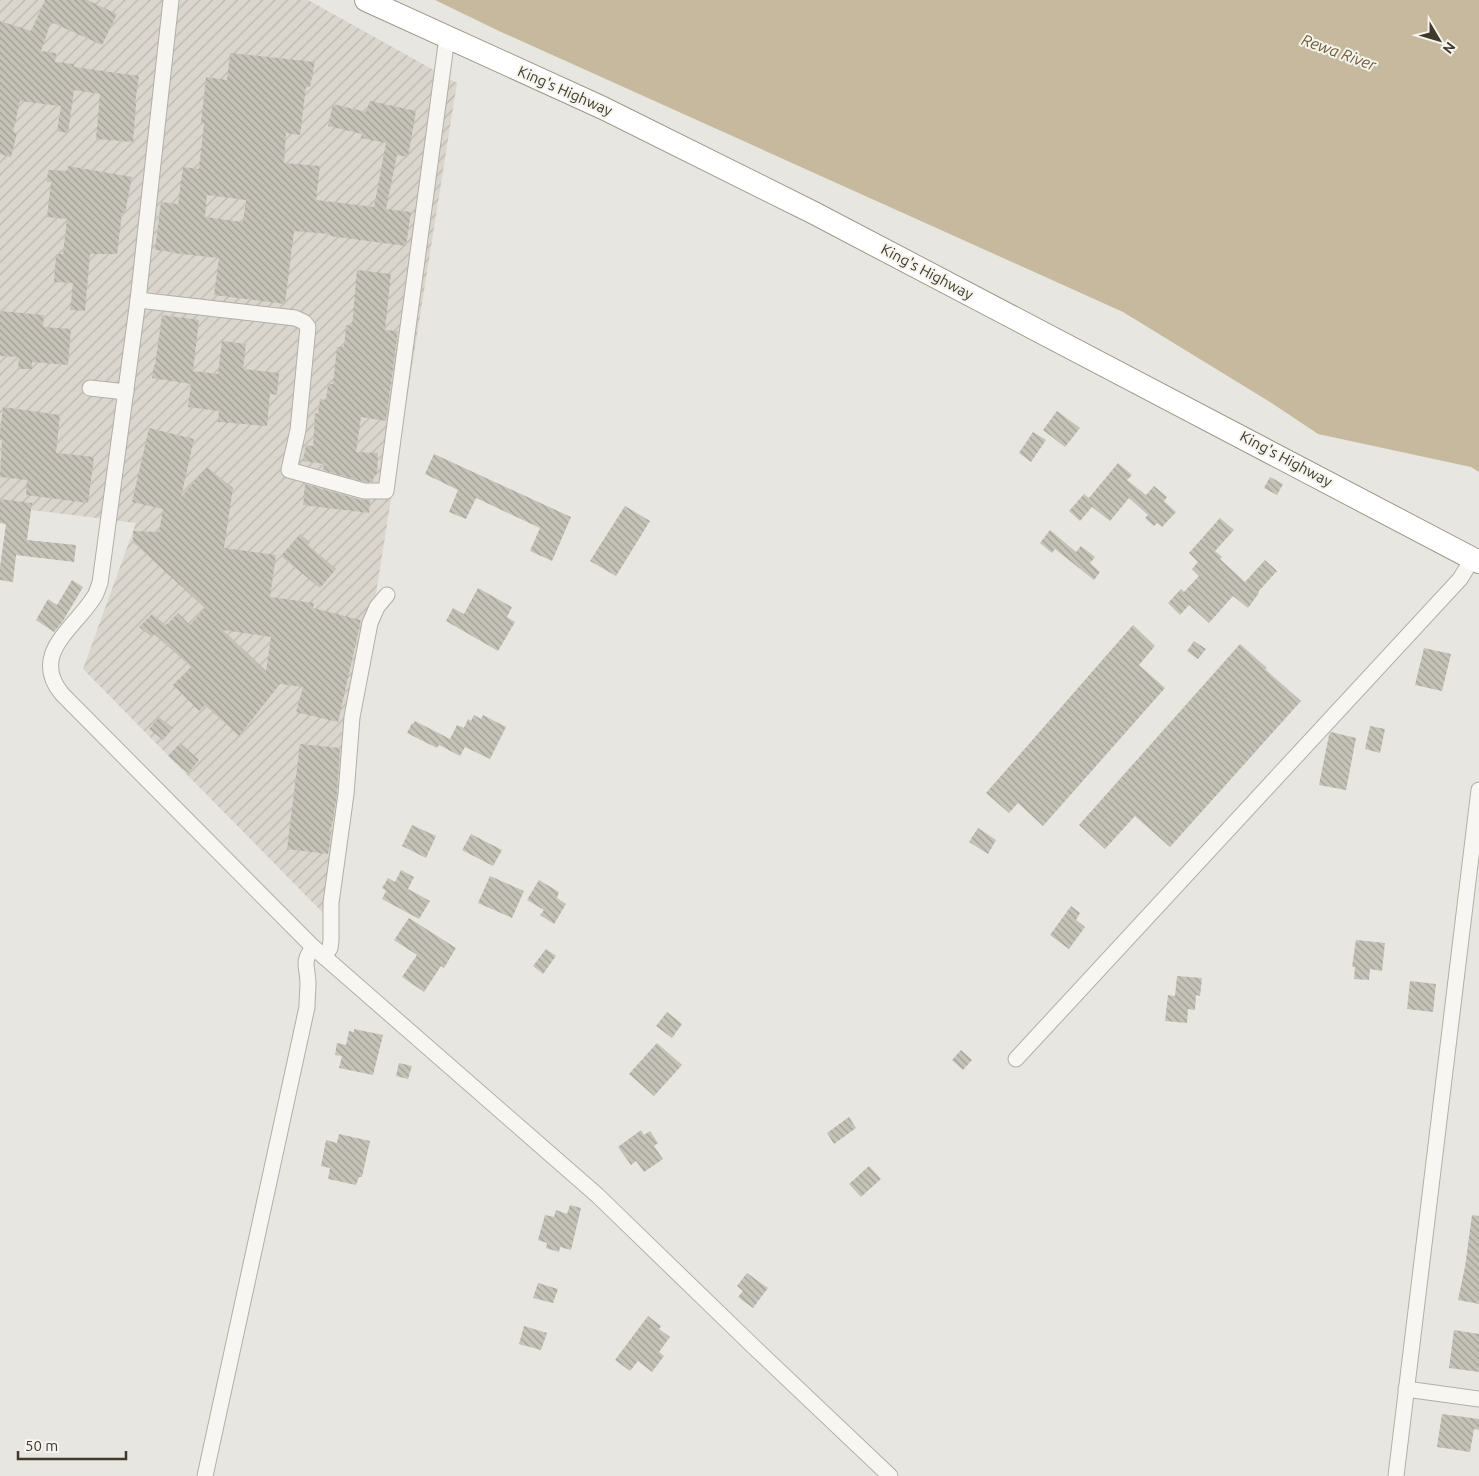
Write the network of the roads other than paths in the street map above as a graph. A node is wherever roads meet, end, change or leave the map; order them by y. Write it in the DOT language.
graph roads {
  1 [pos="171,0"];
  2 [pos="366,0"];
  3 [pos="447,37"];
  4 [pos="138,300"];
  5 [pos="90,388"];
  6 [pos="126,392"];
  7 [pos="1476,560"];
  8 [pos="387,595"];
  9 [pos="1479,790"];
  10 [pos="318,952"];
  11 [pos="1016,1059"];
  12 [pos="1406,1389"];
  13 [pos="1479,1399"];
  14 [pos="205,1476"];
  15 [pos="890,1476"];
  16 [pos="1396,1476"];
  1 -- 4 [label="street"];
  2 -- 3 [label="highway, King's Highway"];
  3 -- 4 [label="street"];
  3 -- 7 [label="highway, King's Highway"];
  4 -- 6 [label="street"];
  5 -- 6 [label="street"];
  6 -- 10 [label="street"];
  7 -- 11 [label="street"];
  8 -- 10 [label="street"];
  9 -- 12 [label="street"];
  10 -- 14 [label="street"];
  10 -- 15 [label="street"];
  12 -- 13 [label="street"];
  12 -- 16 [label="street"];
}
